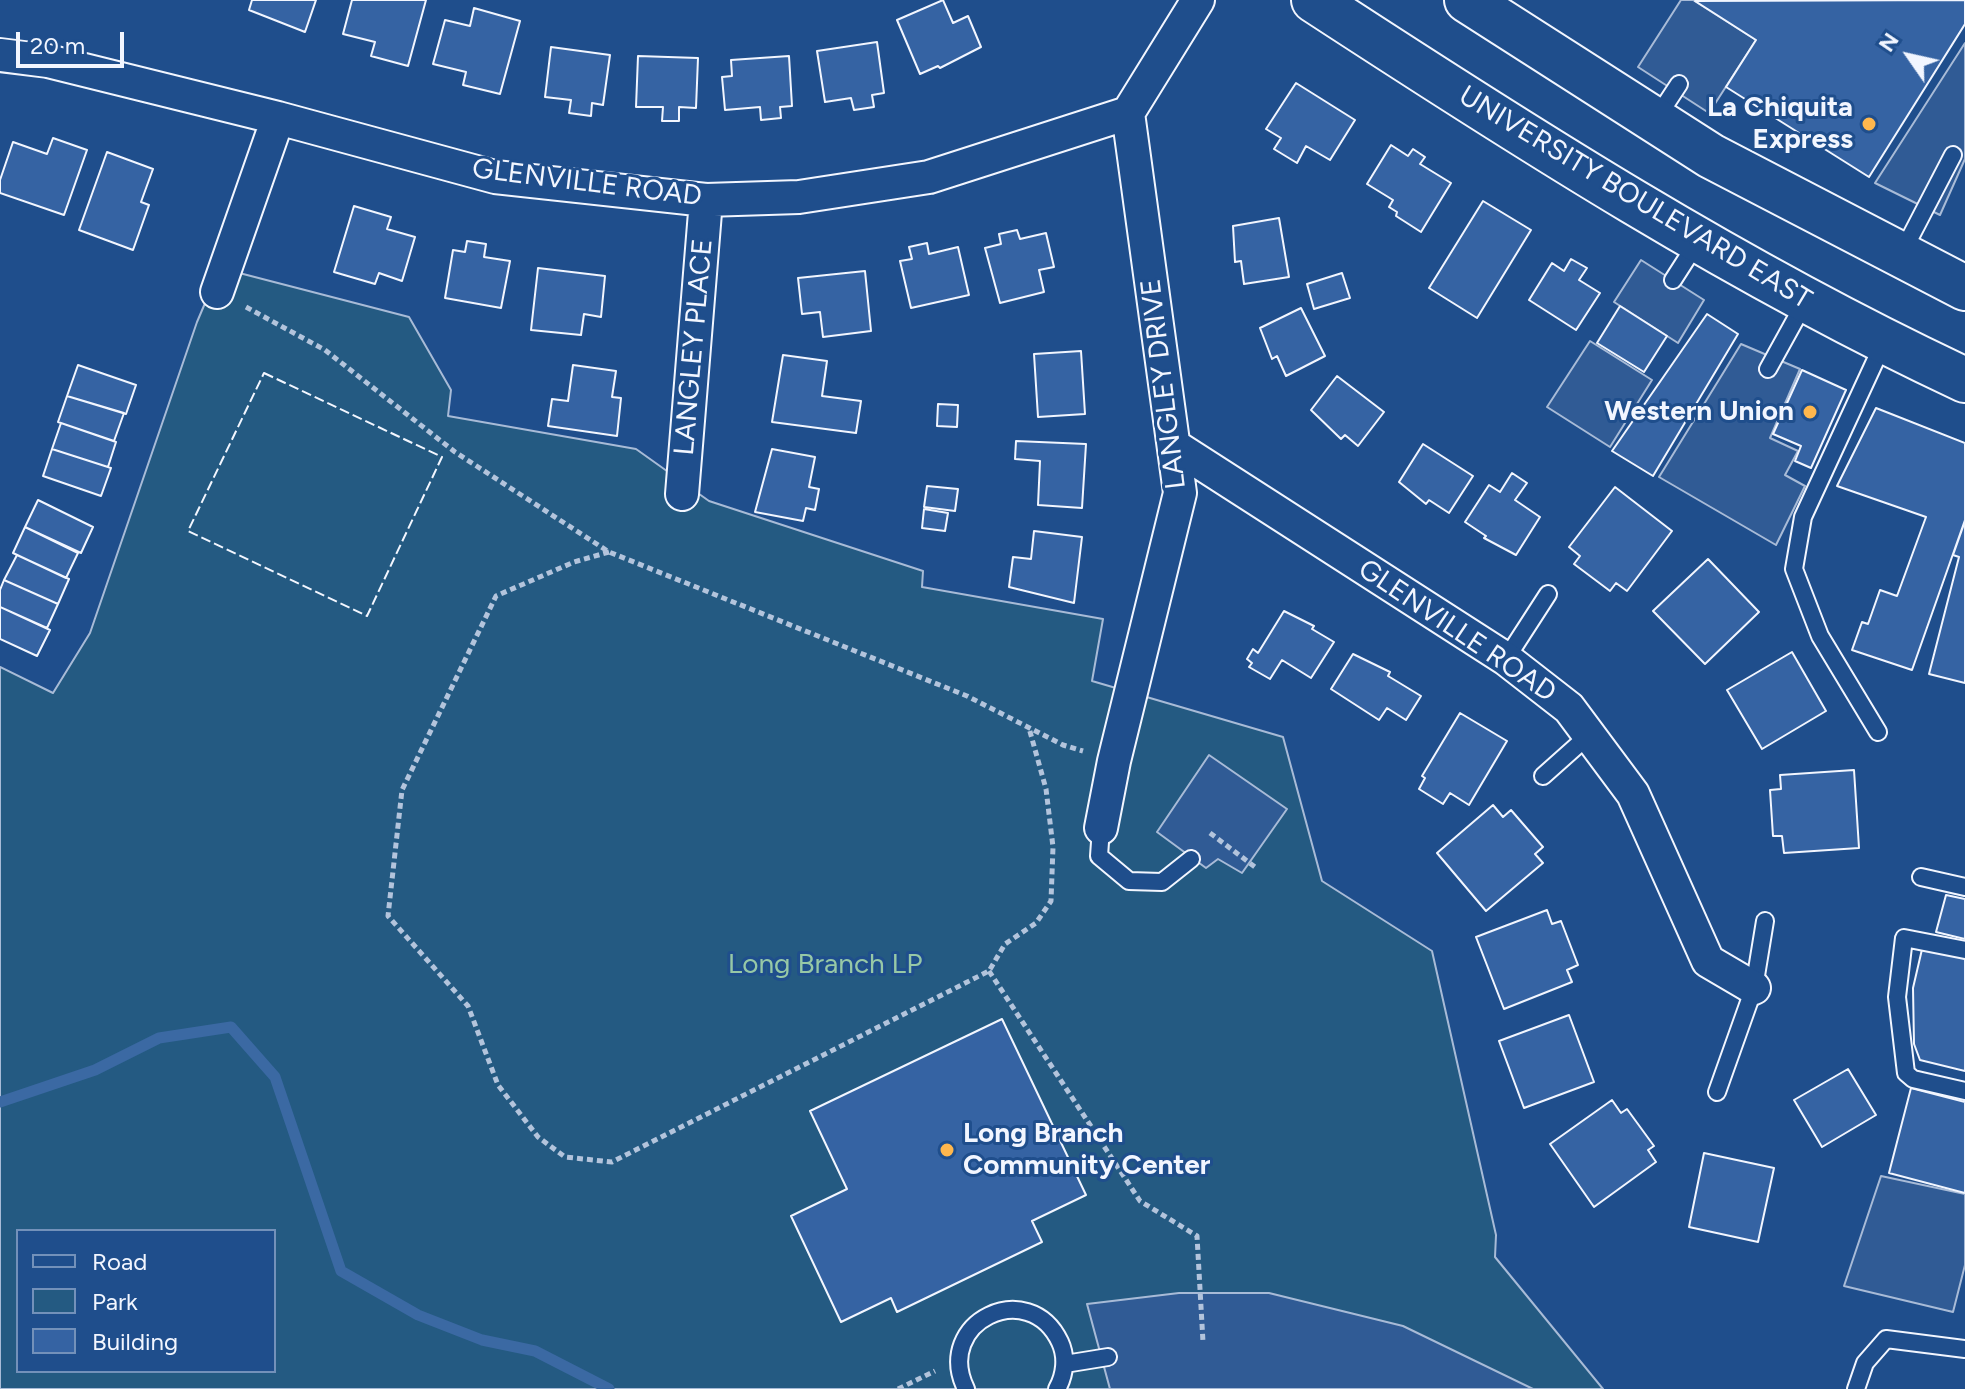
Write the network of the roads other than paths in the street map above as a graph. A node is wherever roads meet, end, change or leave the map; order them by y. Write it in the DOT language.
graph roads {
  1 [pos="1198,0"];
  2 [pos="1314,0"];
  3 [pos="1467,0"];
  4 [pos="0,55"];
  5 [pos="1679,84"];
  6 [pos="1128,113"];
  7 [pos="278,118"];
  8 [pos="1655,120"];
  9 [pos="1953,155"];
  10 [pos="706,200"];
  11 [pos="1699,239"];
  12 [pos="1901,255"];
  13 [pos="1673,280"];
  14 [pos="1965,288"];
  15 [pos="217,292"];
  16 [pos="1806,300"];
  17 [pos="1883,342"];
  18 [pos="1768,369"];
  19 [pos="1965,380"];
  20 [pos="1176,447"];
  21 [pos="682,494"];
  22 [pos="1548,594"];
  23 [pos="1506,659"];
  24 [pos="1878,732"];
  25 [pos="1589,735"];
  26 [pos="1543,776"];
  27 [pos="1101,828"];
  28 [pos="1191,859"];
  29 [pos="1921,877"];
  30 [pos="1965,887"];
  31 [pos="1765,921"];
  32 [pos="1965,950"];
  33 [pos="1754,988"];
  34 [pos="1965,1091"];
  35 [pos="1717,1092"];
  36 [pos="1965,1349"];
  37 [pos="1108,1357"];
  38 [pos="1065,1364"];
  39 [pos="966,1389"];
  40 [pos="1057,1389"];
  41 [pos="1856,1389"];
  1 -- 6 [label="street"];
  2 -- 11 [label="main road, UNIVERSITY BOULEVARD EAST"];
  3 -- 8 [label="main road"];
  4 -- 7 [label="street, GLENVILLE ROAD"];
  5 -- 8 [label="lane"];
  6 -- 10 [label="street, GLENVILLE ROAD"];
  6 -- 20 [label="street, LANGLEY DRIVE"];
  7 -- 10 [label="street, GLENVILLE ROAD"];
  7 -- 15 [label="street"];
  8 -- 12 [label="main road"];
  9 -- 12 [label="lane"];
  10 -- 21 [label="street, LANGLEY PLACE"];
  11 -- 13 [label="lane"];
  11 -- 16 [label="main road, UNIVERSITY BOULEVARD EAST"];
  12 -- 14 [label="main road"];
  16 -- 17 [label="main road, UNIVERSITY BOULEVARD EAST"];
  16 -- 18 [label="lane"];
  17 -- 19 [label="main road, UNIVERSITY BOULEVARD EAST"];
  17 -- 24 [label="lane"];
  20 -- 23 [label="street, GLENVILLE ROAD"];
  20 -- 27 [label="street, LANGLEY DRIVE"];
  22 -- 23 [label="lane"];
  23 -- 25 [label="street, GLENVILLE ROAD"];
  25 -- 26 [label="lane"];
  25 -- 33 [label="street, GLENVILLE ROAD"];
  27 -- 28 [label="lane"];
  29 -- 30 [label="lane"];
  31 -- 33 [label="lane"];
  32 -- 34 [label="lane"];
  33 -- 35 [label="lane"];
  36 -- 41 [label="lane"];
  37 -- 38 [label="lane"];
  38 -- 39 [label="lane"];
  38 -- 40 [label="lane"];
}
